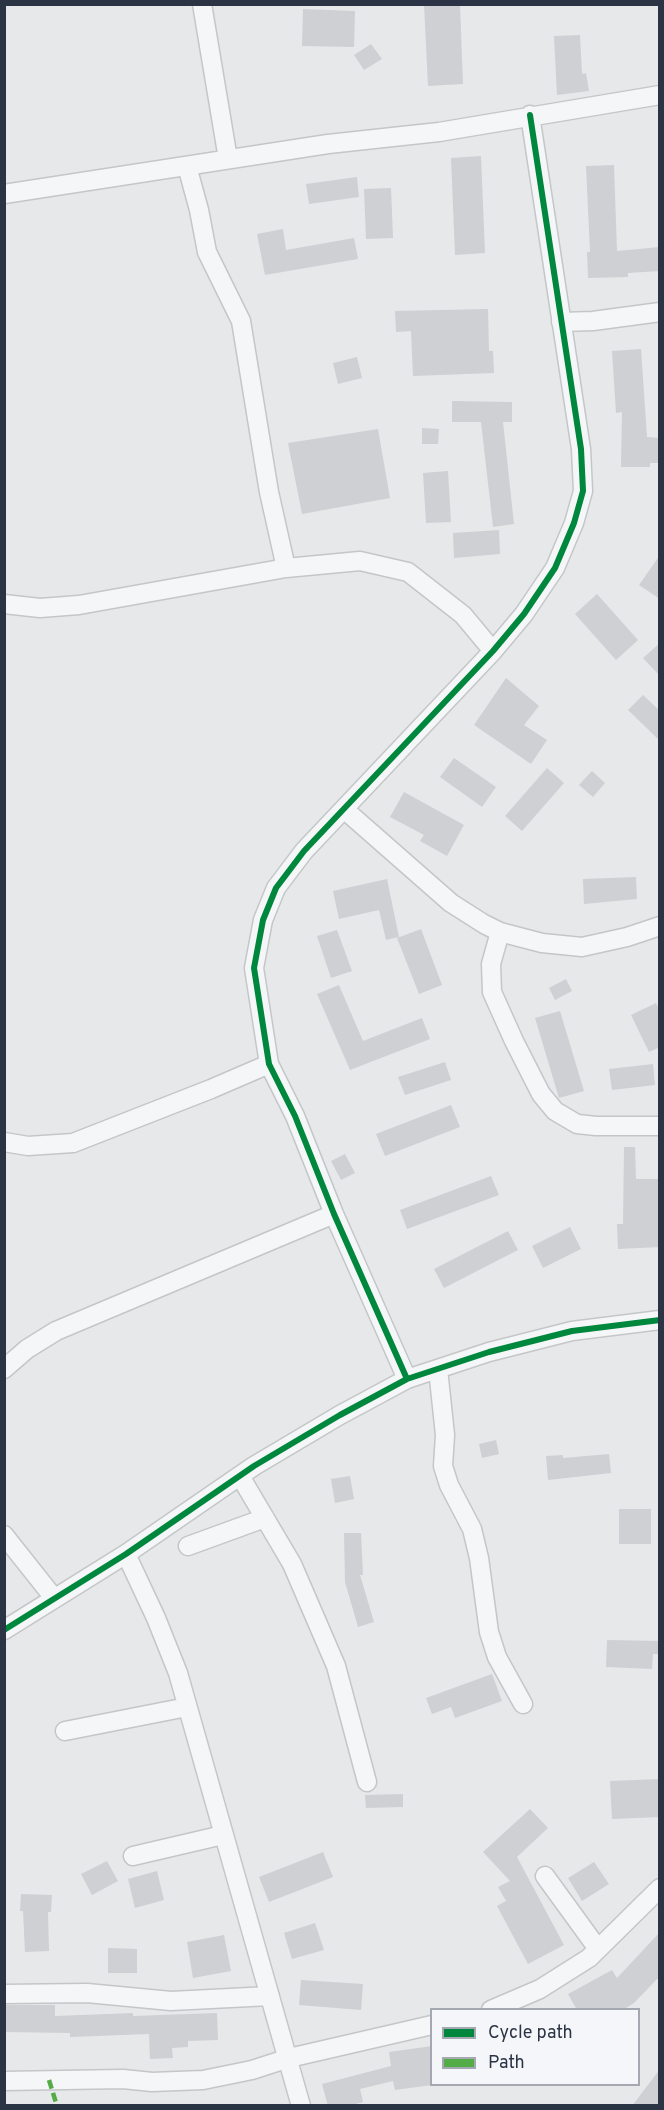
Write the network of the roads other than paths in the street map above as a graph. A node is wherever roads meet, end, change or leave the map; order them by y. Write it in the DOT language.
graph roads {
  1 [pos="202,4"];
  2 [pos="660,94"];
  3 [pos="530,115"];
  4 [pos="228,159"];
  5 [pos="187,166"];
  6 [pos="4,195"];
  7 [pos="660,312"];
  8 [pos="561,322"];
  9 [pos="286,568"];
  10 [pos="4,604"];
  11 [pos="493,651"];
  12 [pos="345,810"];
  13 [pos="660,926"];
  14 [pos="500,932"];
  15 [pos="268,1064"];
  16 [pos="660,1126"];
  17 [pos="4,1142"];
  18 [pos="334,1214"];
  19 [pos="660,1320"];
  20 [pos="4,1369"];
  21 [pos="438,1369"];
  22 [pos="407,1379"];
  23 [pos="240,1476"];
  24 [pos="265,1518"];
  25 [pos="4,1535"];
  26 [pos="188,1546"];
  27 [pos="126,1554"];
  28 [pos="54,1598"];
  29 [pos="4,1630"];
  30 [pos="523,1704"];
  31 [pos="187,1707"];
  32 [pos="65,1731"];
  33 [pos="367,1782"];
  34 [pos="223,1834"];
  35 [pos="133,1856"];
  36 [pos="545,1876"];
  37 [pos="660,1888"];
  38 [pos="598,1949"];
  39 [pos="4,1994"];
  40 [pos="270,1996"];
  41 [pos="496,2008"];
  42 [pos="430,2025"];
  43 [pos="289,2058"];
  44 [pos="4,2081"];
  45 [pos="301,2106"];
  1 -- 4 [label="street"];
  2 -- 3 [label="street"];
  3 -- 4 [label="street"];
  3 -- 8 [label="street"];
  4 -- 5 [label="street"];
  5 -- 6 [label="street"];
  5 -- 9 [label="street"];
  7 -- 8 [label="street"];
  8 -- 11 [label="street"];
  9 -- 10 [label="street"];
  9 -- 11 [label="street"];
  11 -- 12 [label="street"];
  12 -- 14 [label="street"];
  12 -- 15 [label="street"];
  13 -- 14 [label="street"];
  14 -- 16 [label="street"];
  15 -- 17 [label="street"];
  15 -- 18 [label="street"];
  18 -- 20 [label="street"];
  18 -- 22 [label="street"];
  19 -- 21 [label="street"];
  21 -- 22 [label="street"];
  21 -- 30 [label="street"];
  22 -- 23 [label="street"];
  23 -- 24 [label="street"];
  23 -- 27 [label="street"];
  24 -- 26 [label="street"];
  24 -- 33 [label="street"];
  25 -- 28 [label="street"];
  27 -- 28 [label="street"];
  27 -- 31 [label="street"];
  28 -- 29 [label="street"];
  31 -- 32 [label="street"];
  31 -- 34 [label="street"];
  34 -- 35 [label="street"];
  34 -- 40 [label="street"];
  36 -- 38 [label="street"];
  37 -- 38 [label="street"];
  38 -- 41 [label="street"];
  39 -- 40 [label="street"];
  40 -- 43 [label="street"];
  42 -- 43 [label="street"];
  43 -- 44 [label="street"];
  43 -- 45 [label="street"];
}
